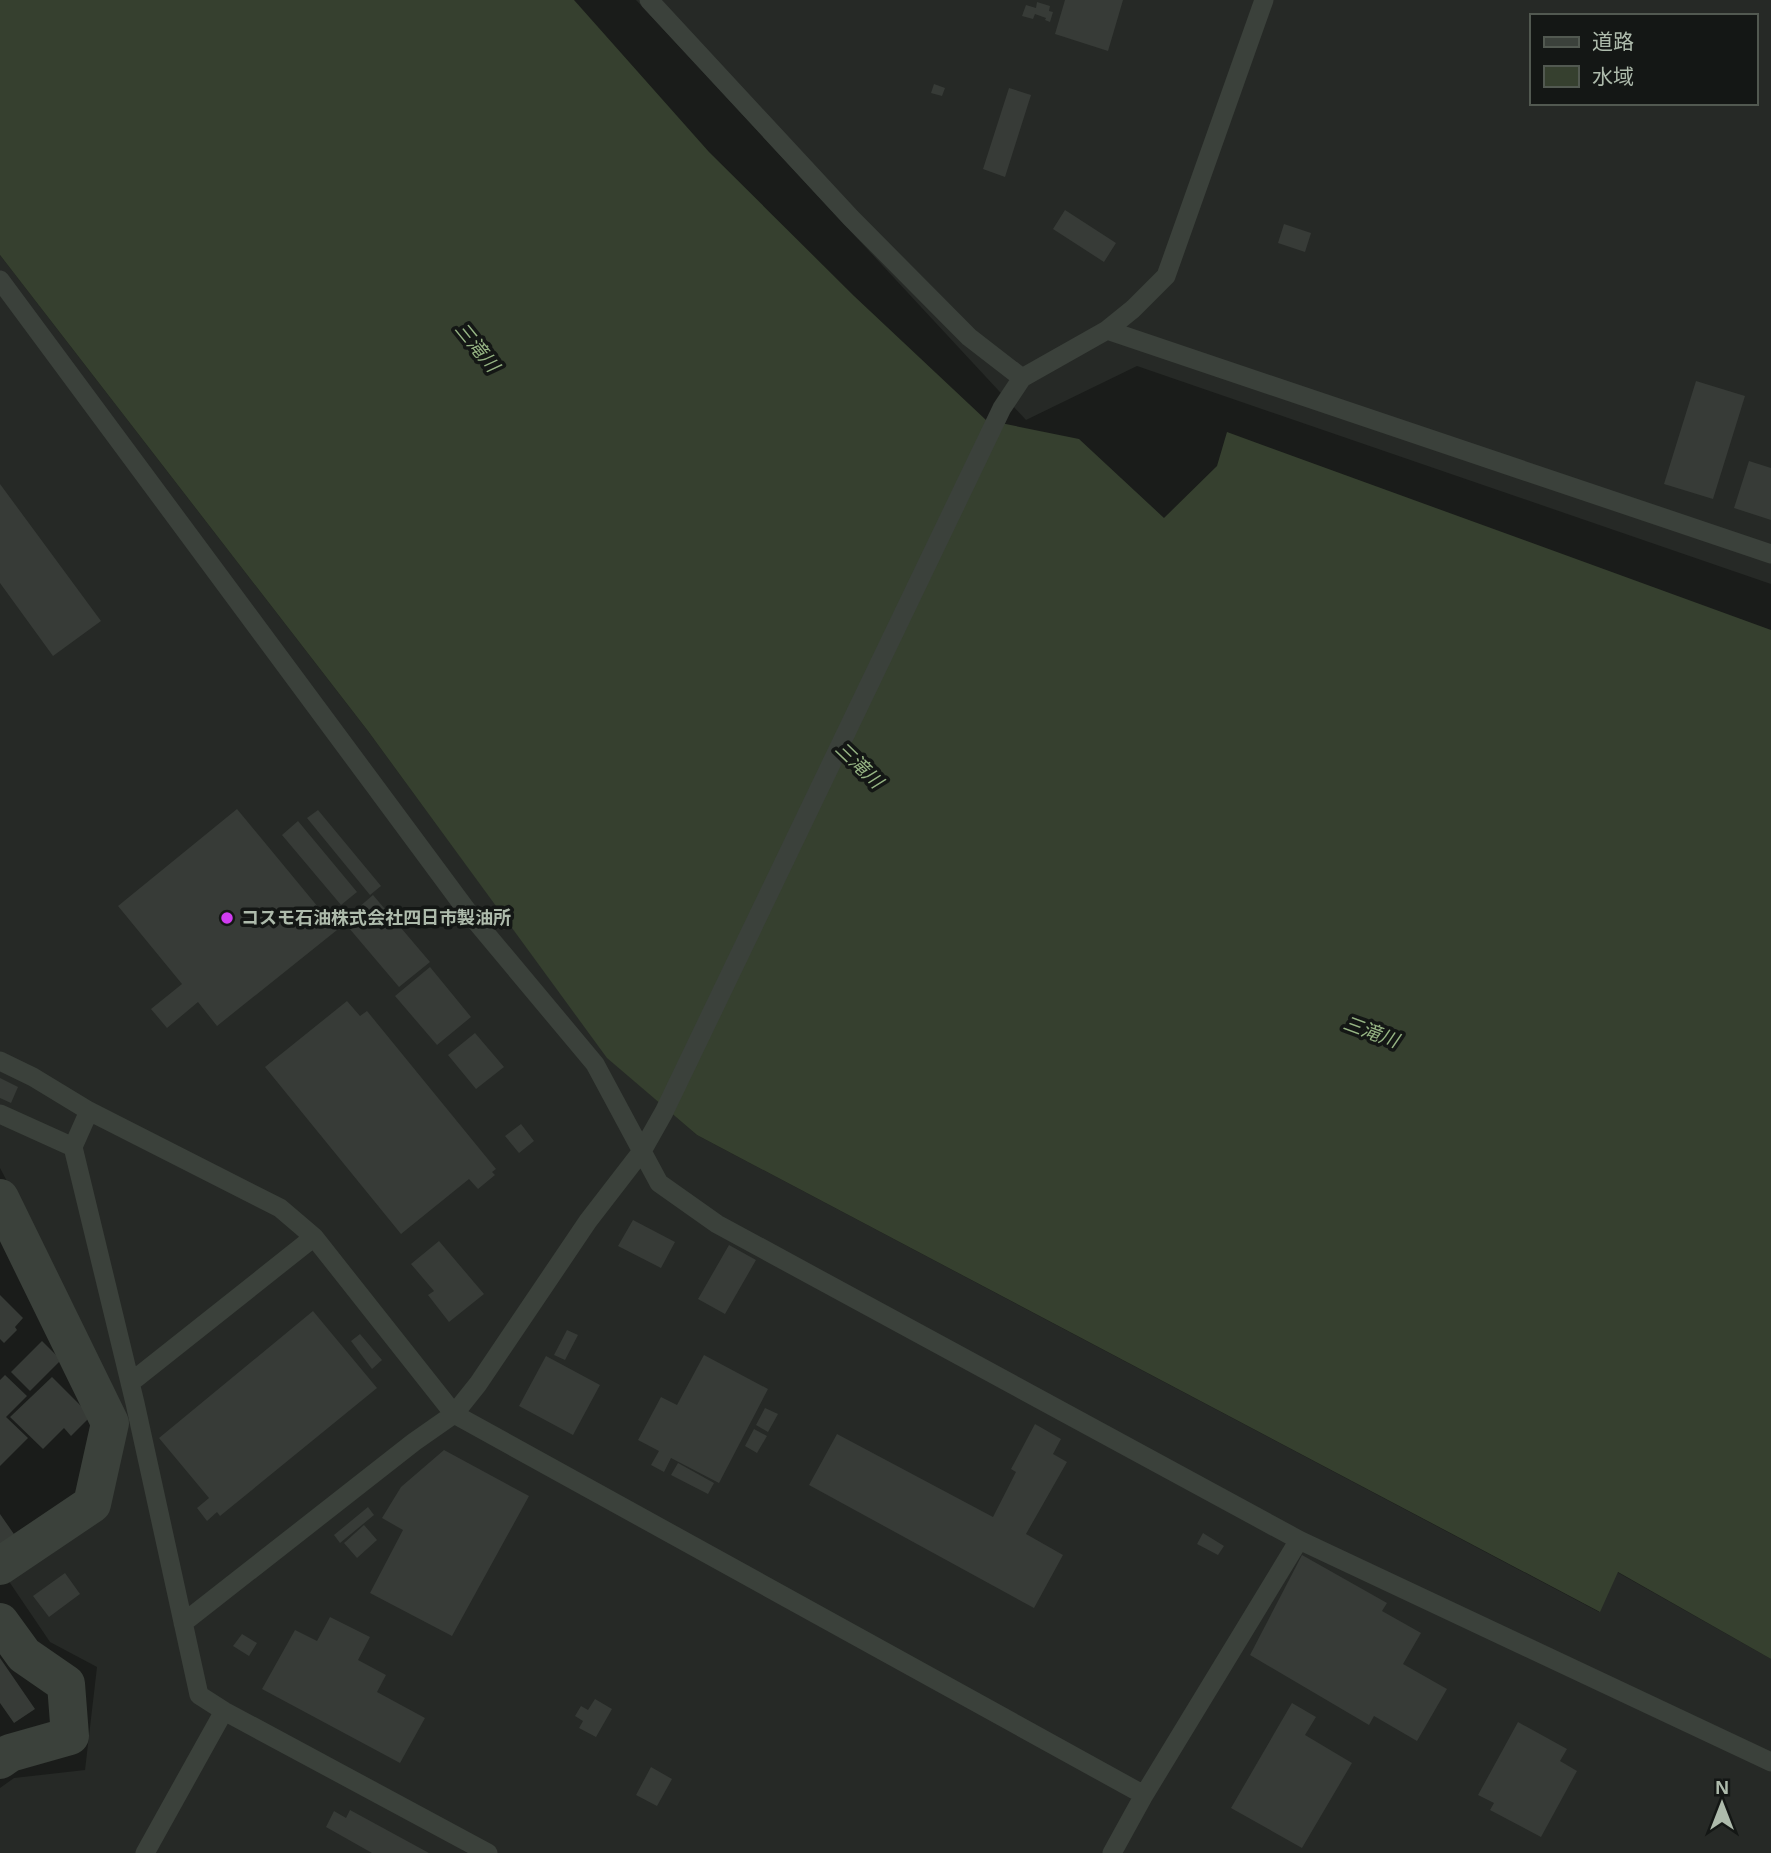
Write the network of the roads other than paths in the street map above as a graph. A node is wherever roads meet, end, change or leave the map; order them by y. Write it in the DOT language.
graph roads {
  1 [pos="649,0"];
  2 [pos="1264,0"];
  3 [pos="0,280"];
  4 [pos="1107,330"];
  5 [pos="1022,379"];
  6 [pos="1771,554"];
  7 [pos="0,1061"];
  8 [pos="89,1111"];
  9 [pos="0,1114"];
  10 [pos="73,1147"];
  11 [pos="642,1151"];
  12 [pos="0,1198"];
  13 [pos="314,1237"];
  14 [pos="130,1383"];
  15 [pos="454,1414"];
  16 [pos="1299,1540"];
  17 [pos="0,1566"];
  18 [pos="0,1622"];
  19 [pos="183,1623"];
  20 [pos="224,1711"];
  21 [pos="0,1760"];
  22 [pos="1771,1762"];
  23 [pos="1144,1795"];
  24 [pos="145,1853"];
  25 [pos="488,1853"];
  26 [pos="1112,1853"];
  1 -- 5 [label="lane"];
  2 -- 4 [label="lane"];
  3 -- 11 [label="lane"];
  4 -- 5 [label="lane"];
  4 -- 6 [label="lane"];
  5 -- 11 [label="lane"];
  7 -- 8 [label="lane"];
  8 -- 10 [label="lane"];
  8 -- 13 [label="lane"];
  9 -- 10 [label="lane"];
  10 -- 14 [label="lane"];
  11 -- 15 [label="lane"];
  11 -- 16 [label="lane"];
  12 -- 17 [label="street"];
  13 -- 14 [label="lane"];
  13 -- 15 [label="lane"];
  14 -- 19 [label="lane"];
  15 -- 19 [label="lane"];
  15 -- 23 [label="lane"];
  16 -- 22 [label="lane"];
  16 -- 23 [label="lane"];
  18 -- 21 [label="street"];
  19 -- 20 [label="lane"];
  20 -- 24 [label="lane"];
  20 -- 25 [label="lane"];
  23 -- 26 [label="lane"];
}
